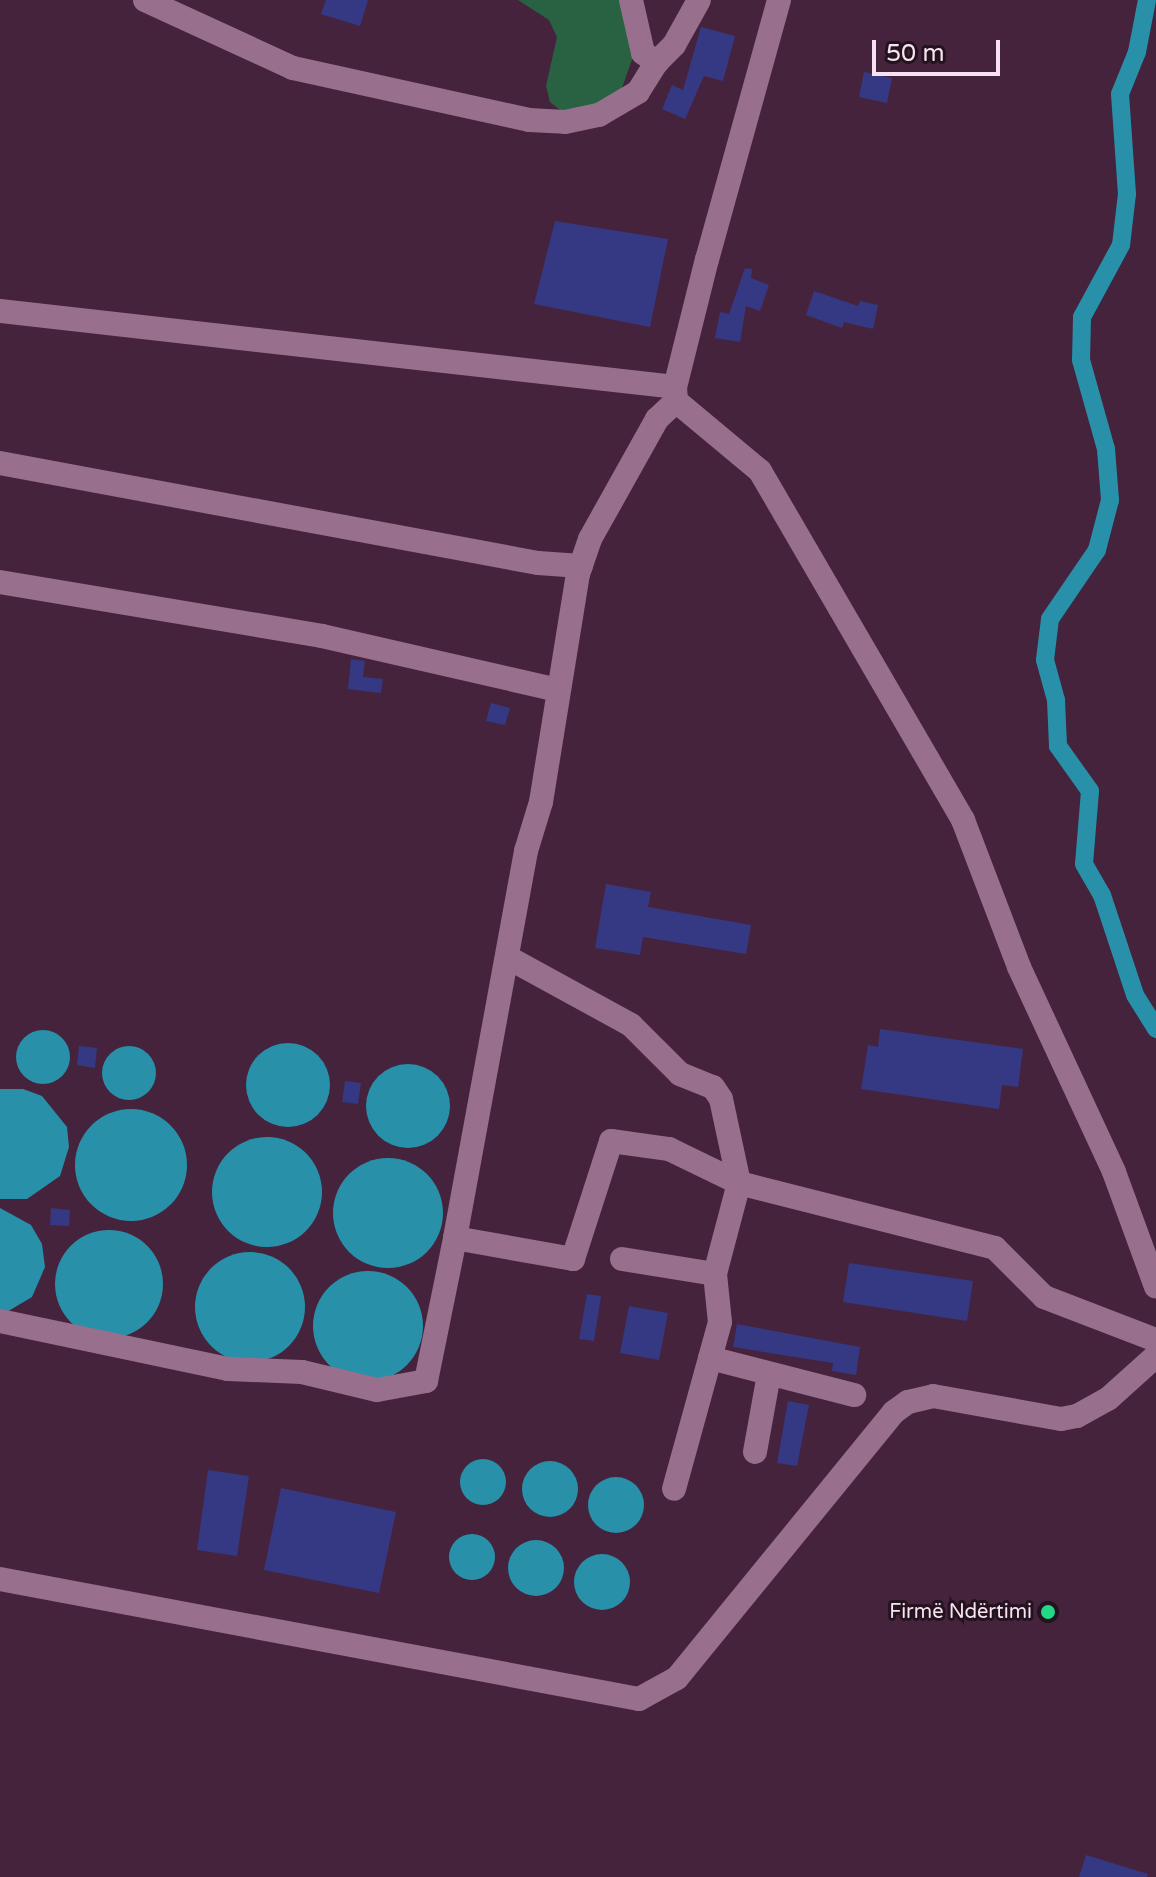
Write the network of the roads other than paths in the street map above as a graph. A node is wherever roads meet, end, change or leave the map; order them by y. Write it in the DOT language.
graph roads {
  1 [pos="145,0"];
  2 [pos="631,0"];
  3 [pos="699,0"];
  4 [pos="779,0"];
  5 [pos="657,62"];
  6 [pos="0,311"];
  7 [pos="675,394"];
  8 [pos="0,463"];
  9 [pos="581,566"];
  10 [pos="0,582"];
  11 [pos="558,690"];
  12 [pos="507,957"];
  13 [pos="739,1183"];
  14 [pos="455,1238"];
  15 [pos="622,1259"];
  16 [pos="715,1274"];
  17 [pos="1156,1287"];
  18 [pos="0,1321"];
  19 [pos="1154,1345"];
  20 [pos="710,1358"];
  21 [pos="769,1374"];
  22 [pos="854,1395"];
  23 [pos="755,1452"];
  24 [pos="674,1489"];
  25 [pos="0,1579"];
  1 -- 5 [label="street"];
  2 -- 5 [label="street"];
  3 -- 5 [label="street"];
  4 -- 7 [label="street"];
  6 -- 7 [label="street"];
  7 -- 9 [label="street"];
  7 -- 17 [label="street"];
  8 -- 9 [label="street"];
  9 -- 11 [label="street"];
  10 -- 11 [label="street"];
  11 -- 12 [label="street"];
  12 -- 13 [label="street"];
  12 -- 14 [label="street"];
  13 -- 14 [label="street"];
  13 -- 16 [label="street"];
  13 -- 19 [label="street"];
  14 -- 18 [label="street"];
  15 -- 16 [label="street"];
  16 -- 20 [label="street"];
  19 -- 25 [label="street"];
  20 -- 21 [label="street"];
  20 -- 24 [label="street"];
  21 -- 22 [label="street"];
  21 -- 23 [label="street"];
}
